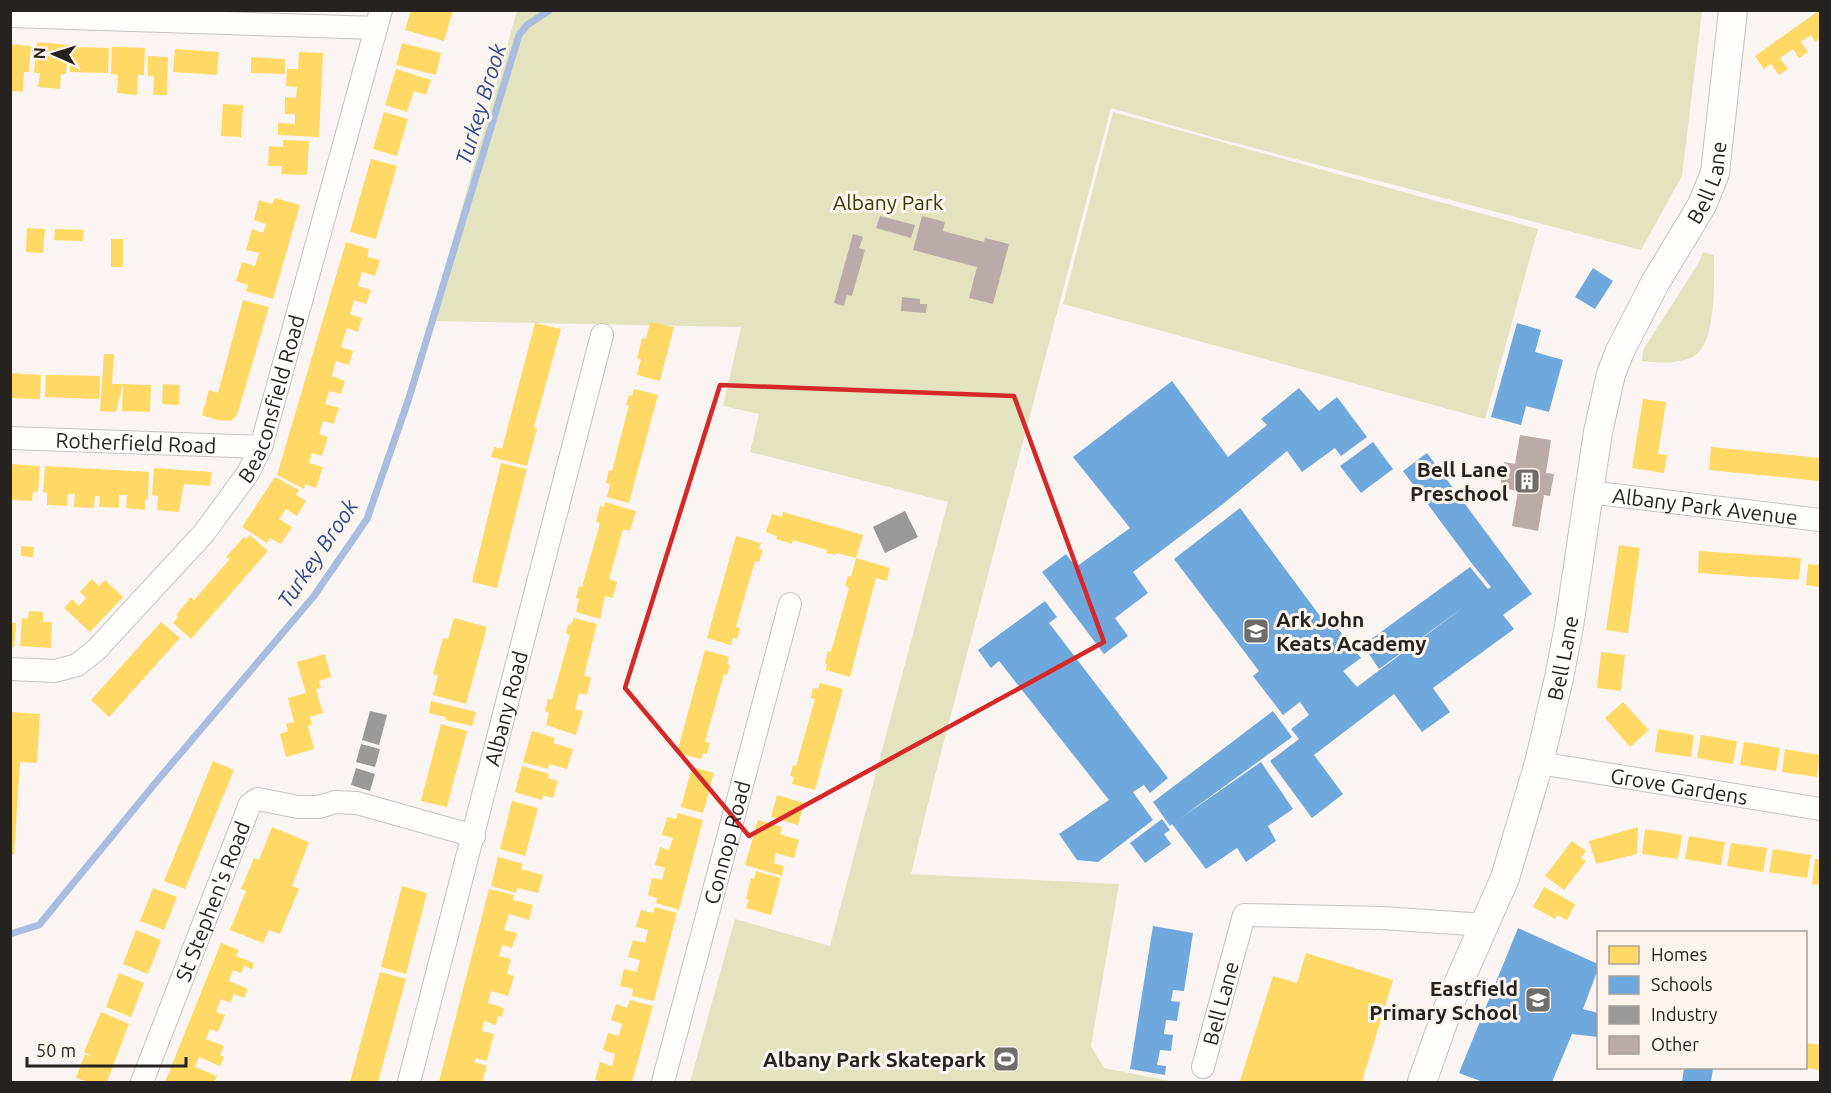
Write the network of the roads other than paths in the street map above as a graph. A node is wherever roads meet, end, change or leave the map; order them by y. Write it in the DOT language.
graph roads {
  1 [pos="1733,10"];
  2 [pos="10,16"];
  3 [pos="379,19"];
  4 [pos="602,335"];
  5 [pos="10,438"];
  6 [pos="261,447"];
  7 [pos="1589,492"];
  8 [pos="1821,520"];
  9 [pos="790,604"];
  10 [pos="10,669"];
  11 [pos="1539,763"];
  12 [pos="1821,809"];
  13 [pos="474,836"];
  14 [pos="1485,925"];
  15 [pos="1203,1067"];
  16 [pos="142,1083"];
  17 [pos="409,1083"];
  18 [pos="663,1083"];
  19 [pos="1422,1083"];
  1 -- 7 [label="street, Bell Lane"];
  2 -- 3 [label="street"];
  3 -- 6 [label="street, Beaconsfield Road"];
  4 -- 13 [label="street, Albany Road"];
  5 -- 6 [label="street, Rotherfield Road"];
  6 -- 10 [label="street, Beaconsfield Road"];
  7 -- 8 [label="street, Albany Park Avenue"];
  7 -- 11 [label="street, Bell Lane"];
  9 -- 18 [label="street, Connop Road"];
  11 -- 12 [label="street, Grove Gardens"];
  11 -- 14 [label="street, Bell Lane"];
  13 -- 16 [label="street, St Stephen's Road"];
  13 -- 17 [label="street, Albany Road"];
  14 -- 15 [label="street, Bell Lane"];
  14 -- 19 [label="street"];
}
